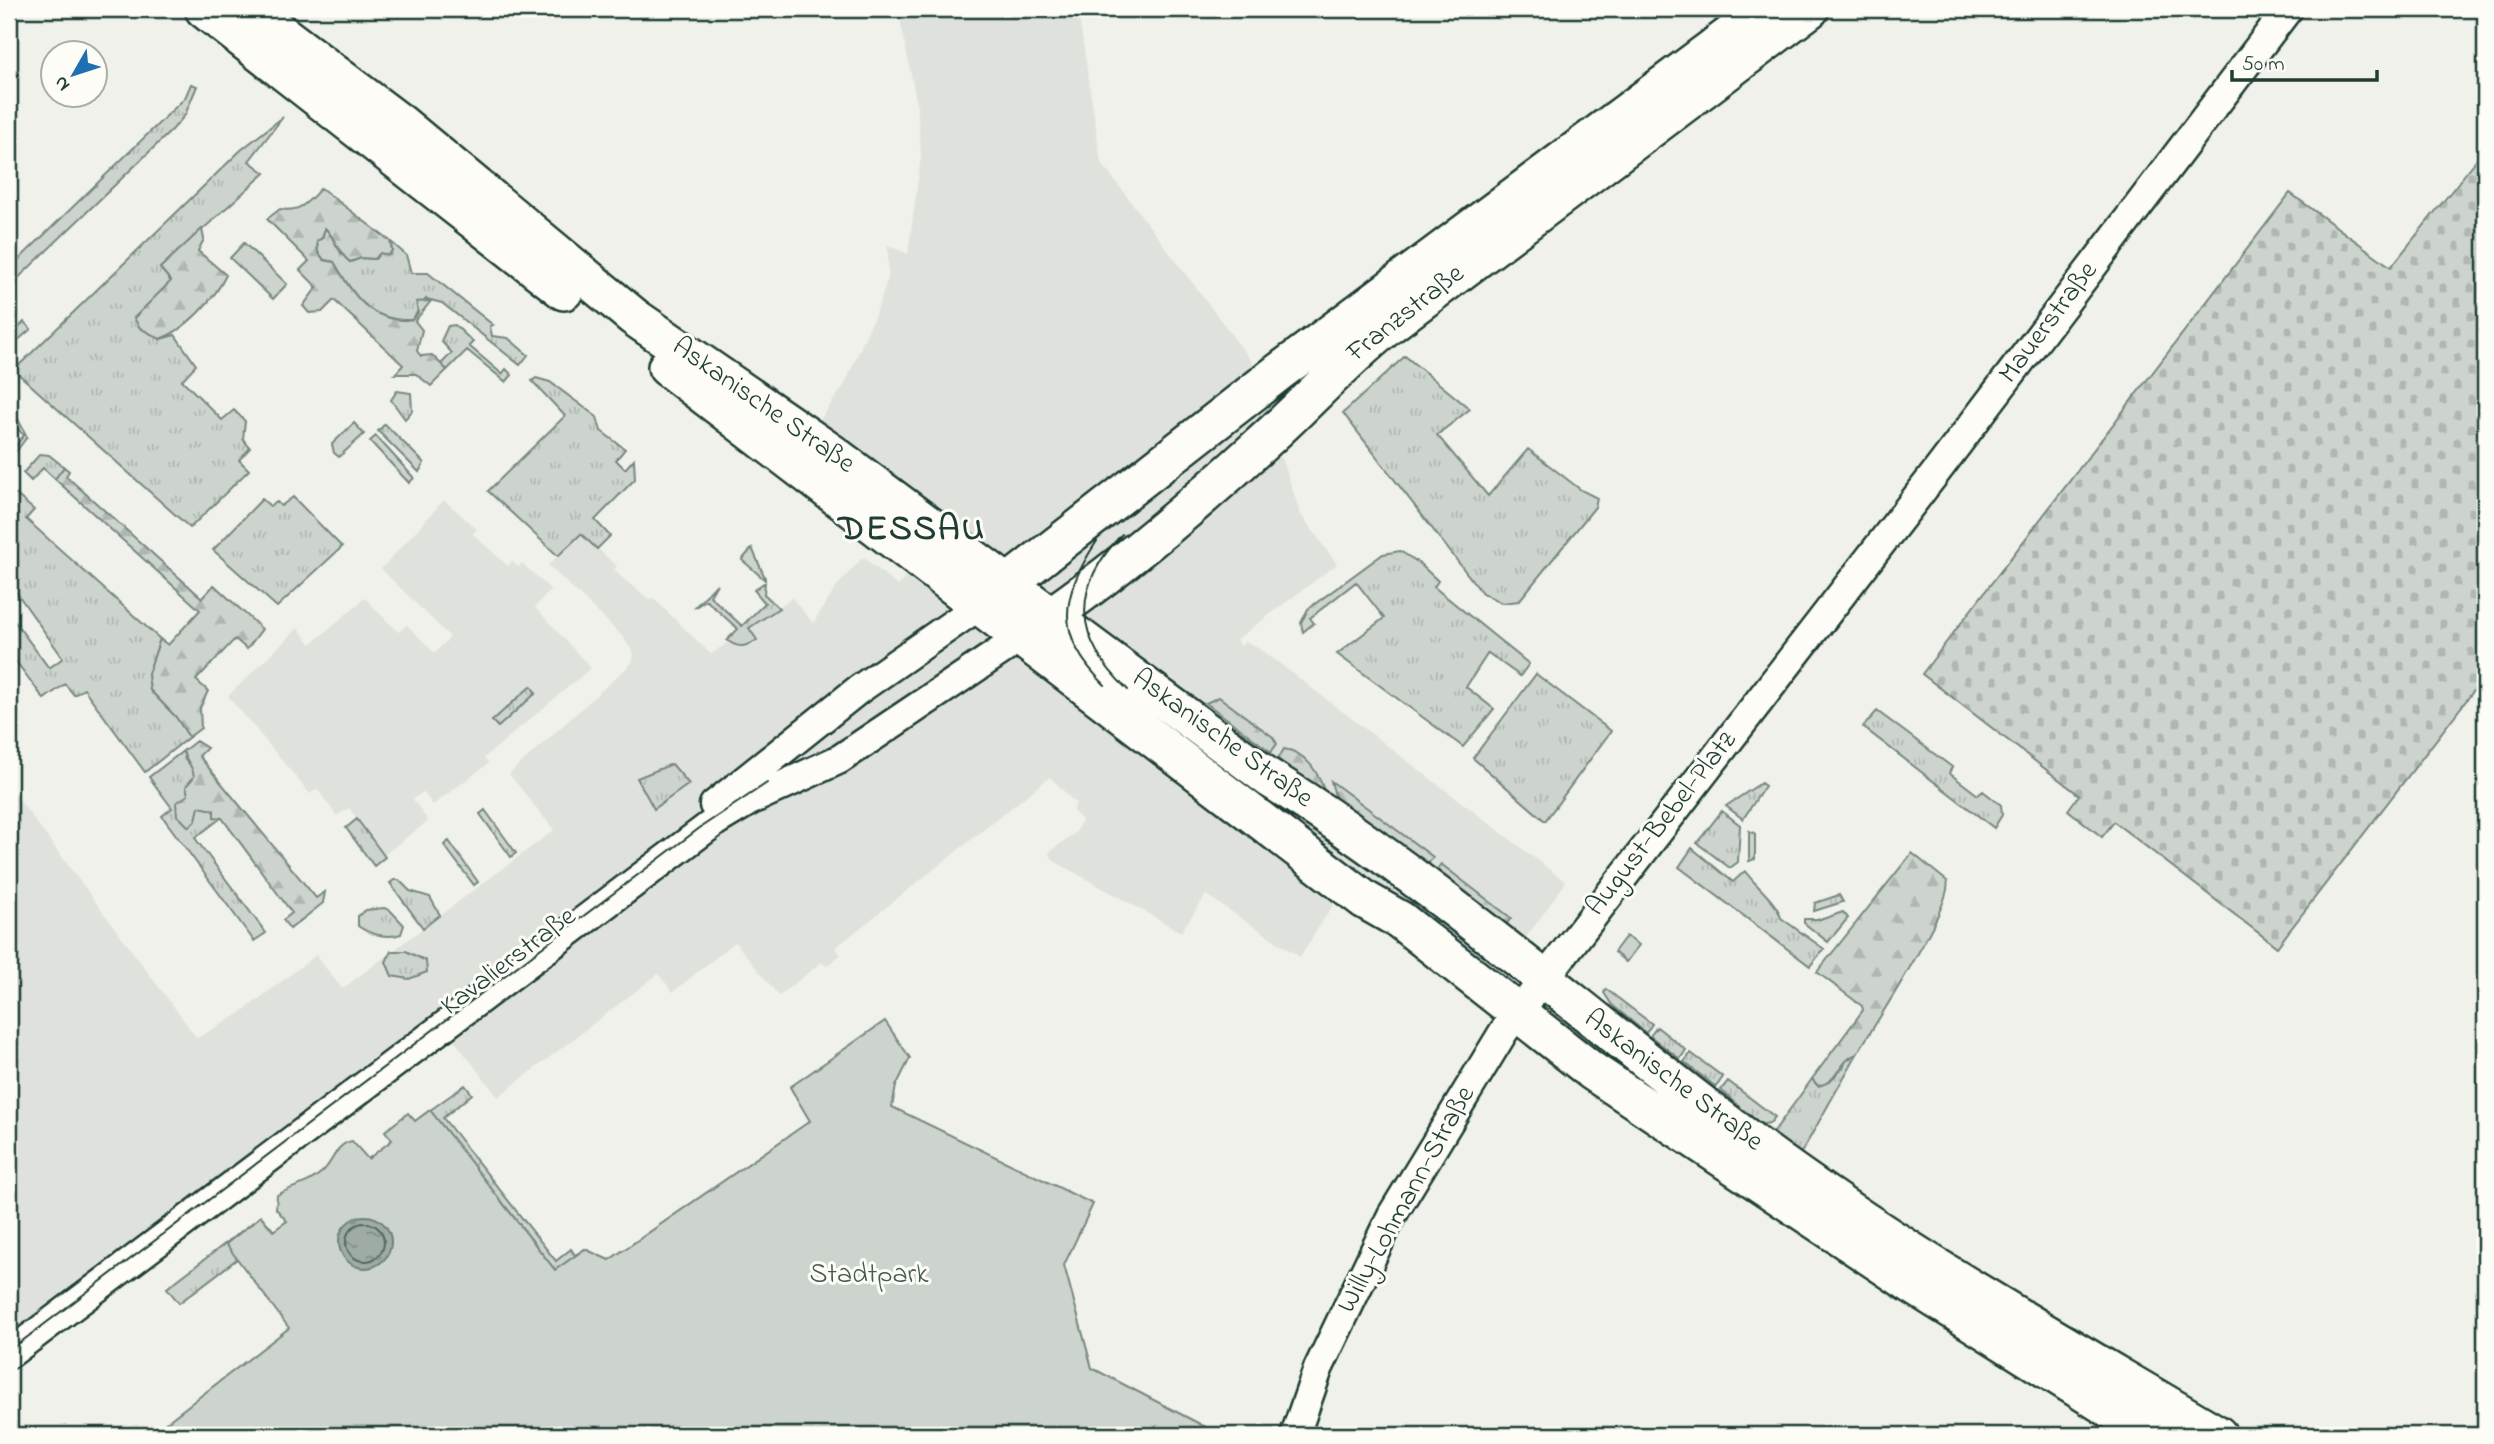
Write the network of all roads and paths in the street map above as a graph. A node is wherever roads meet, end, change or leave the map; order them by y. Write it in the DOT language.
graph roads {
  1 [pos="204,9"];
  2 [pos="249,9"];
  3 [pos="1765,9"];
  4 [pos="1810,9"];
  5 [pos="2288,9"];
  6 [pos="931,566"];
  7 [pos="1118,567"];
  8 [pos="1010,583"];
  9 [pos="980,605"];
  10 [pos="1053,615"];
  11 [pos="934,636"];
  12 [pos="1807,636"];
  13 [pos="1020,638"];
  14 [pos="1114,661"];
  15 [pos="1544,979"];
  16 [pos="1518,1012"];
  17 [pos="9,1341"];
  18 [pos="9,1354"];
  19 [pos="1295,1435"];
  20 [pos="2152,1435"];
  21 [pos="2218,1435"];
  1 -- 6 [label="main road, Askanische Straße"];
  2 -- 8 [label="main road, Askanische Straße"];
  3 -- 8 [label="main road, Franzstraße"];
  4 -- 7 [label="main road, Franzstraße"];
  5 -- 12 [label="street, Mauerstraße"];
  6 -- 9 [label="main road, Askanische Straße"];
  6 -- 11 [label="street"];
  7 -- 10 [label="main road, Franzstraße"];
  7 -- 14 [label="main road"];
  8 -- 9 [label="main road, Kavalierstraße"];
  8 -- 10 [label="main road, Askanische Straße"];
  9 -- 11 [label="street, Kavalierstraße"];
  9 -- 13 [label="main road, Askanische Straße"];
  10 -- 13 [label="main road, Franzstraße"];
  10 -- 14 [label="main road, Askanische Straße"];
  11 -- 17 [label="street, Kavalierstraße"];
  12 -- 15 [label="street, August-Bebel-Platz"];
  13 -- 16 [label="main road, Askanische Straße"];
  13 -- 18 [label="street, Kavalierstraße"];
  14 -- 15 [label="main road, Askanische Straße"];
  15 -- 16 [label="street, August-Bebel-Platz"];
  15 -- 21 [label="main road, Askanische Straße"];
  16 -- 19 [label="street, Willy-Lohmann-Straße"];
  16 -- 20 [label="main road, Askanische Straße"];
}
